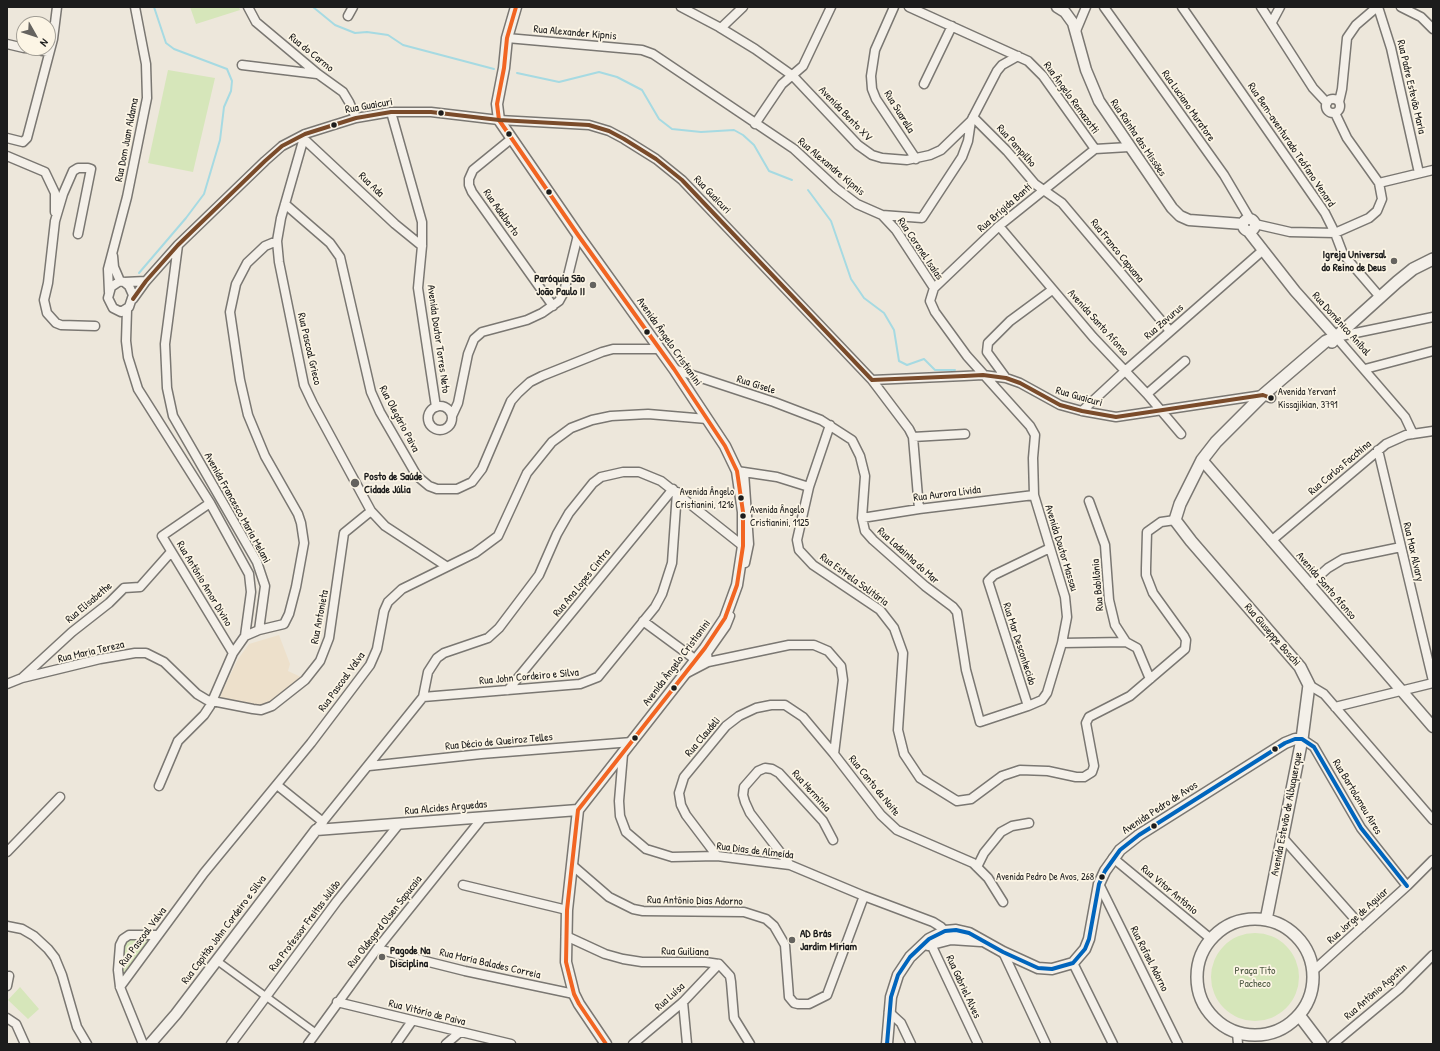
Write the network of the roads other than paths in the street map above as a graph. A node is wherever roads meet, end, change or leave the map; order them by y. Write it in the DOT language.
graph roads {
  1 [pos="57,7"];
  2 [pos="134,7"];
  3 [pos="248,7"];
  4 [pos="353,7"];
  5 [pos="516,7"];
  6 [pos="681,7"];
  7 [pos="743,7"];
  8 [pos="831,7"];
  9 [pos="894,7"];
  10 [pos="909,7"];
  11 [pos="1057,7"];
  12 [pos="1086,7"];
  13 [pos="1104,7"];
  14 [pos="1182,7"];
  15 [pos="1261,7"];
  16 [pos="1280,7"];
  17 [pos="1377,7"];
  18 [pos="1401,7"];
  19 [pos="348,16"];
  20 [pos="56,21"];
  21 [pos="1272,22"];
  22 [pos="952,26"];
  23 [pos="721,28"];
  24 [pos="1433,29"];
  25 [pos="1076,31"];
  26 [pos="507,38"];
  27 [pos="642,50"];
  28 [pos="48,56"];
  29 [pos="1018,56"];
  30 [pos="242,65"];
  31 [pos="318,74"];
  32 [pos="793,76"];
  33 [pos="924,84"];
  34 [pos="1339,102"];
  35 [pos="1327,103"];
  36 [pos="391,112"];
  37 [pos="1335,113"];
  38 [pos="356,118"];
  39 [pos="972,119"];
  40 [pos="499,120"];
  41 [pos="755,124"];
  42 [pos="305,137"];
  43 [pos="7,138"];
  44 [pos="511,139"];
  45 [pos="1129,147"];
  46 [pos="1095,149"];
  47 [pos="7,156"];
  48 [pos="916,158"];
  49 [pos="1433,170"];
  50 [pos="1419,173"];
  51 [pos="1379,183"];
  52 [pos="1043,190"];
  53 [pos="285,204"];
  54 [pos="882,215"];
  55 [pos="55,220"];
  56 [pos="1249,225"];
  57 [pos="999,226"];
  58 [pos="1336,233"];
  59 [pos="78,234"];
  60 [pos="578,235"];
  61 [pos="277,241"];
  62 [pos="178,245"];
  63 [pos="422,246"];
  64 [pos="1262,251"];
  65 [pos="113,253"];
  66 [pos="1433,259"];
  67 [pos="122,281"];
  68 [pos="146,281"];
  69 [pos="934,288"];
  70 [pos="1052,290"];
  71 [pos="108,292"];
  72 [pos="1380,297"];
  73 [pos="133,299"];
  74 [pos="553,306"];
  75 [pos="127,310"];
  76 [pos="1433,317"];
  77 [pos="95,326"];
  78 [pos="1170,331"];
  79 [pos="1336,337"];
  80 [pos="659,349"];
  81 [pos="1433,351"];
  82 [pos="1185,361"];
  83 [pos="674,369"];
  84 [pos="1365,369"];
  85 [pos="1125,371"];
  86 [pos="983,376"];
  87 [pos="1006,378"];
  88 [pos="872,380"];
  89 [pos="1147,394"];
  90 [pos="1267,397"];
  91 [pos="436,406"];
  92 [pos="1160,410"];
  93 [pos="1082,411"];
  94 [pos="173,416"];
  95 [pos="452,416"];
  96 [pos="707,419"];
  97 [pos="162,424"];
  98 [pos="830,425"];
  99 [pos="1433,431"];
  100 [pos="965,434"];
  101 [pos="1180,434"];
  102 [pos="1413,434"];
  103 [pos="913,437"];
  104 [pos="1378,450"];
  105 [pos="1202,460"];
  106 [pos="741,472"];
  107 [pos="809,487"];
  108 [pos="675,491"];
  109 [pos="1034,495"];
  110 [pos="1089,501"];
  111 [pos="210,503"];
  112 [pos="919,508"];
  113 [pos="372,512"];
  114 [pos="862,518"];
  115 [pos="1175,520"];
  116 [pos="1271,541"];
  117 [pos="743,546"];
  118 [pos="1401,547"];
  119 [pos="1050,548"];
  120 [pos="170,552"];
  121 [pos="446,566"];
  122 [pos="1309,584"];
  123 [pos="643,621"];
  124 [pos="259,630"];
  125 [pos="245,636"];
  126 [pos="1126,642"];
  127 [pos="1062,643"];
  128 [pos="233,653"];
  129 [pos="696,660"];
  130 [pos="708,662"];
  131 [pos="684,675"];
  132 [pos="22,678"];
  133 [pos="1150,679"];
  134 [pos="1433,682"];
  135 [pos="7,684"];
  136 [pos="1309,685"];
  137 [pos="508,690"];
  138 [pos="1402,691"];
  139 [pos="423,697"];
  140 [pos="212,702"];
  141 [pos="1028,706"];
  142 [pos="1335,707"];
  143 [pos="980,722"];
  144 [pos="1433,727"];
  145 [pos="1302,739"];
  146 [pos="632,742"];
  147 [pos="623,754"];
  148 [pos="834,754"];
  149 [pos="368,766"];
  150 [pos="277,784"];
  151 [pos="159,786"];
  152 [pos="60,797"];
  153 [pos="578,810"];
  154 [pos="483,817"];
  155 [pos="1433,820"];
  156 [pos="1029,823"];
  157 [pos="399,824"];
  158 [pos="319,826"];
  159 [pos="1283,838"];
  160 [pos="833,840"];
  161 [pos="7,852"];
  162 [pos="716,856"];
  163 [pos="1113,858"];
  164 [pos="1433,860"];
  165 [pos="572,865"];
  166 [pos="790,865"];
  167 [pos="977,867"];
  168 [pos="1099,884"];
  169 [pos="463,885"];
  170 [pos="1408,886"];
  171 [pos="864,896"];
  172 [pos="1003,902"];
  173 [pos="567,910"];
  174 [pos="1266,920"];
  175 [pos="7,926"];
  176 [pos="1362,927"];
  177 [pos="158,935"];
  178 [pos="948,935"];
  179 [pos="566,936"];
  180 [pos="1210,939"];
  181 [pos="930,942"];
  182 [pos="377,949"];
  183 [pos="1003,952"];
  184 [pos="1433,955"];
  185 [pos="216,960"];
  186 [pos="1073,963"];
  187 [pos="719,964"];
  188 [pos="1313,971"];
  189 [pos="9,976"];
  190 [pos="7,986"];
  191 [pos="120,987"];
  192 [pos="574,994"];
  193 [pos="266,997"];
  194 [pos="337,1002"];
  195 [pos="683,1002"];
  196 [pos="7,1008"];
  197 [pos="889,1012"];
  198 [pos="1299,1015"];
  199 [pos="8,1018"];
  200 [pos="412,1020"];
  201 [pos="460,1032"];
  202 [pos="316,1033"];
  203 [pos="1238,1038"];
  204 [pos="25,1044"];
  205 [pos="87,1044"];
  206 [pos="143,1044"];
  207 [pos="150,1044"];
  208 [pos="231,1044"];
  209 [pos="308,1044"];
  210 [pos="396,1044"];
  211 [pos="446,1044"];
  212 [pos="511,1044"];
  213 [pos="606,1044"];
  214 [pos="633,1044"];
  215 [pos="687,1044"];
  216 [pos="750,1044"];
  217 [pos="887,1044"];
  218 [pos="911,1044"];
  219 [pos="978,1044"];
  220 [pos="1046,1044"];
  221 [pos="1113,1044"];
  222 [pos="1178,1044"];
  223 [pos="1321,1044"];
  224 [pos="1333,1044"];
  1 -- 20 [label="street"];
  2 -- 65 [label="street, Rua Dom Juan Aldama"];
  3 -- 31 [label="street, Rua do Carmo"];
  4 -- 19 [label="street"];
  5 -- 26 [label="street"];
  6 -- 23 [label="street, Avenida Bento XV"];
  7 -- 23 [label="street"];
  8 -- 32 [label="street"];
  9 -- 48 [label="street, Rua Suarella"];
  10 -- 22 [label="street, Rua Ângelo Remazotti"];
  11 -- 25 [label="street, Rua Rainha das Missões"];
  12 -- 25 [label="street"];
  13 -- 56 [label="street, Rua Luciano Muratore"];
  14 -- 58 [label="street, Rua Bem-aventurado Teófano Venard"];
  15 -- 21 [label="street"];
  16 -- 21 [label="street"];
  17 -- 34 [label="street"];
  17 -- 50 [label="street, Rua Padre Estevão Maria"];
  18 -- 24 [label="street"];
  21 -- 35 [label="street"];
  22 -- 29 [label="street, Rua Ângelo Remazotti"];
  22 -- 33 [label="street"];
  23 -- 32 [label="street, Avenida Bento XV"];
  25 -- 45 [label="street, Rua Rainha das Missões"];
  26 -- 27 [label="street, Rua Alexander Kipnis"];
  26 -- 40 [label="street"];
  27 -- 41 [label="street, Rua Alexandre Kipnis"];
  28 -- 43 [label="street"];
  29 -- 39 [label="street, Avenida Bento XV"];
  29 -- 46 [label="street, Rua Ângelo Remazotti"];
  30 -- 31 [label="street"];
  31 -- 38 [label="street, Rua do Carmo"];
  32 -- 41 [label="street"];
  32 -- 48 [label="street, Avenida Bento XV"];
  34 -- 35 [label="street"];
  34 -- 37 [label="street"];
  35 -- 37 [label="street"];
  36 -- 38 [label="street, Rua Guaicuri"];
  36 -- 40 [label="street, Rua Guaicuri"];
  36 -- 63 [label="street, Avenida Doutor Torres Neto"];
  37 -- 51 [label="street"];
  38 -- 42 [label="street, Rua Guaicuri"];
  39 -- 48 [label="street, Avenida Bento XV"];
  39 -- 52 [label="street, Rua Pampilho"];
  39 -- 54 [label="street, Rua Alexandre Kipnis"];
  40 -- 44 [label="street, Avenida Ângelo Cristianini"];
  40 -- 88 [label="street, Rua Guaicuri"];
  41 -- 54 [label="street, Rua Alexandre Kipnis"];
  42 -- 53 [label="street, Rua Pascoal Grieco"];
  42 -- 62 [label="street, Rua Guaicuri"];
  42 -- 63 [label="street, Rua Ada"];
  44 -- 60 [label="street, Avenida Ângelo Cristianini"];
  44 -- 74 [label="street, Rua Adalberto"];
  45 -- 46 [label="street, Rua Ângelo Remazotti"];
  45 -- 56 [label="street, Rua Rainha das Missões"];
  46 -- 52 [label="street, Rua Brígida Banti"];
  47 -- 55 [label="street"];
  49 -- 50 [label="street"];
  50 -- 51 [label="street"];
  51 -- 58 [label="street"];
  52 -- 57 [label="street, Rua Brígida Banti"];
  52 -- 78 [label="street, Rua Franco Capuana"];
  53 -- 61 [label="street, Rua Pascoal Grieco"];
  53 -- 80 [label="street, Rua Olegário Paiva"];
  54 -- 69 [label="street, Rua Coronel Isaías"];
  55 -- 59 [label="street"];
  55 -- 77 [label="street"];
  56 -- 58 [label="street"];
  56 -- 64 [label="street, Rua Domênico Aníbal"];
  57 -- 69 [label="street, Rua Brígida Banti"];
  57 -- 70 [label="street, Avenida Santo Afonso"];
  58 -- 72 [label="street, Rua Bem-aventurado Teófano Venard"];
  60 -- 74 [label="street"];
  60 -- 80 [label="street, Avenida Ângelo Cristianini"];
  61 -- 113 [label="street, Rua Pascoal Grieco"];
  61 -- 124 [label="street"];
  62 -- 68 [label="street, Rua Guaicuri"];
  62 -- 94 [label="street, Avenida Francesco Maria Melani"];
  63 -- 91 [label="street, Avenida Doutor Torres Neto"];
  64 -- 78 [label="street, Rua Zavurus"];
  64 -- 79 [label="street, Rua Domênico Aníbal"];
  65 -- 67 [label="street, Rua Dom Juan Aldama"];
  65 -- 71 [label="street, Rua Dom Juan Aldama"];
  66 -- 72 [label="main road"];
  67 -- 68 [label="street"];
  67 -- 71 [label="street"];
  67 -- 73 [label="street"];
  68 -- 73 [label="street, Rua Guaicuri"];
  69 -- 86 [label="street, Rua Coronel Isaías"];
  70 -- 85 [label="street, Avenida Santo Afonso"];
  70 -- 87 [label="street"];
  71 -- 75 [label="street"];
  72 -- 79 [label="main road"];
  73 -- 75 [label="street"];
  74 -- 95 [label="street"];
  75 -- 97 [label="street, Avenida Francesco Maria Melani"];
  76 -- 79 [label="street"];
  78 -- 85 [label="street, Rua Zavurus"];
  79 -- 84 [label="street, Rua Domênico Aníbal"];
  79 -- 90 [label="main road"];
  80 -- 83 [label="street, Avenida Ângelo Cristianini"];
  81 -- 84 [label="street"];
  82 -- 89 [label="street"];
  83 -- 96 [label="street, Avenida Ângelo Cristianini"];
  83 -- 98 [label="street, Rua Gisele"];
  84 -- 102 [label="street, Rua Domênico Aníbal"];
  85 -- 89 [label="street, Avenida Santo Afonso"];
  85 -- 93 [label="street, Rua Zavurus"];
  86 -- 87 [label="street, Rua Guaicuri"];
  86 -- 88 [label="street, Rua Guaicuri"];
  86 -- 109 [label="street, Avenida Doutor Massau"];
  87 -- 93 [label="street, Rua Guaicuri"];
  88 -- 103 [label="street"];
  89 -- 92 [label="street, Avenida Santo Afonso"];
  90 -- 92 [label="street, Rua Guaicuri"];
  90 -- 105 [label="main road"];
  91 -- 95 [label="street"];
  91 -- 95 [label="street"];
  92 -- 93 [label="street, Rua Guaicuri"];
  92 -- 101 [label="street, Avenida Santo Afonso"];
  94 -- 97 [label="street"];
  94 -- 124 [label="street, Avenida Francesco Maria Melani"];
  96 -- 106 [label="street, Avenida Ângelo Cristianini"];
  96 -- 121 [label="street, Rua Pascoal Valva"];
  97 -- 111 [label="street, Avenida Francesco Maria Melani"];
  98 -- 107 [label="street"];
  98 -- 114 [label="street, Rua Ladainha do Mar"];
  99 -- 102 [label="street, Rua Carlos Facchina"];
  100 -- 103 [label="street"];
  102 -- 104 [label="street, Rua Carlos Facchina"];
  103 -- 112 [label="street"];
  104 -- 116 [label="street, Rua Carlos Facchina"];
  104 -- 118 [label="street, Rua Max Alvary"];
  105 -- 115 [label="main road"];
  105 -- 116 [label="street, Avenida Santo Afonso"];
  106 -- 107 [label="street"];
  106 -- 117 [label="street, Avenida Ângelo Cristianini"];
  106 -- 130 [label="street"];
  107 -- 133 [label="street, Rua Estrela Solitária"];
  108 -- 117 [label="street"];
  108 -- 123 [label="street, Rua John Cordeiro e Silva"];
  108 -- 137 [label="street, Rua Ana Lopes Cintra"];
  108 -- 139 [label="street"];
  109 -- 112 [label="street, Rua Aurora Lívida"];
  109 -- 119 [label="street, Avenida Doutor Massau"];
  110 -- 126 [label="street, Rua Babilônia"];
  111 -- 120 [label="street, Rua Antônio Amor Divino"];
  111 -- 125 [label="street, Avenida Francesco Maria Melani"];
  112 -- 114 [label="street, Rua Aurora Lívida"];
  113 -- 121 [label="street, Rua Pascoal Grieco"];
  113 -- 140 [label="street, Rua Antonieta"];
  114 -- 143 [label="street, Rua Ladainha do Mar"];
  115 -- 133 [label="street"];
  115 -- 136 [label="main road, Rua Giuseppe Boschi"];
  116 -- 122 [label="street, Avenida Santo Afonso"];
  117 -- 129 [label="street, Avenida Ângelo Cristianini"];
  118 -- 122 [label="street"];
  118 -- 134 [label="street, Rua Max Alvary"];
  119 -- 127 [label="street, Avenida Doutor Massau"];
  119 -- 141 [label="street, Rua Mar Desconhecido"];
  120 -- 128 [label="street, Rua Antônio Amor Divino"];
  120 -- 132 [label="street, Rua Elisabethe"];
  121 -- 150 [label="street, Rua Pascoal Valva"];
  122 -- 138 [label="street, Avenida Santo Afonso"];
  123 -- 129 [label="street"];
  123 -- 137 [label="street, Rua John Cordeiro e Silva"];
  124 -- 125 [label="street"];
  125 -- 128 [label="street"];
  126 -- 127 [label="street"];
  126 -- 133 [label="street, Rua Babilônia"];
  127 -- 141 [label="street, Avenida Doutor Massau"];
  128 -- 140 [label="street"];
  129 -- 130 [label="street, Rua Canto da Noite"];
  129 -- 131 [label="street, Avenida Ângelo Cristianini"];
  130 -- 131 [label="street, Rua Canto da Noite"];
  130 -- 148 [label="street, Rua Canto da Noite"];
  131 -- 146 [label="street, Avenida Ângelo Cristianini"];
  132 -- 135 [label="street, Rua Maria Tereza"];
  132 -- 140 [label="street, Rua Maria Tereza"];
  134 -- 138 [label="street"];
  136 -- 142 [label="street"];
  136 -- 145 [label="main road, Avenida Estevão de Albuquerque"];
  137 -- 139 [label="street, Rua John Cordeiro e Silva"];
  138 -- 142 [label="street"];
  138 -- 144 [label="street, Avenida Santo Afonso"];
  139 -- 149 [label="street"];
  140 -- 151 [label="street"];
  141 -- 143 [label="street, Avenida Doutor Massau"];
  142 -- 155 [label="street"];
  145 -- 159 [label="main road, Avenida Estevão de Albuquerque"];
  145 -- 163 [label="street, Avenida Pedro de Avos"];
  145 -- 170 [label="street, Rua Bartolomeu Aires"];
  146 -- 147 [label="street, Avenida Ângelo Cristianini"];
  146 -- 149 [label="street, Rua Décio de Queiroz Telles"];
  147 -- 153 [label="street, Avenida Ângelo Cristianini"];
  147 -- 162 [label="street, Rua Dias de Almeida"];
  148 -- 162 [label="street, Rua Claudeli"];
  148 -- 167 [label="street, Rua Canto da Noite"];
  149 -- 158 [label="street"];
  150 -- 158 [label="street"];
  150 -- 177 [label="street, Rua Pascoal Valva"];
  152 -- 161 [label="street"];
  153 -- 154 [label="street, Rua Alcides Arguedas"];
  153 -- 165 [label="street"];
  154 -- 157 [label="street, Rua Alcides Arguedas"];
  154 -- 182 [label="street, Rua Oldegard Olsen Sapucaia"];
  156 -- 167 [label="street"];
  157 -- 158 [label="street, Rua Alcides Arguedas"];
  157 -- 193 [label="street, Rua Professor Freitas Julião"];
  158 -- 185 [label="street, Rua Capitão John Cordeiro e Silva"];
  159 -- 174 [label="main road, Avenida Estevão de Albuquerque"];
  159 -- 176 [label="street"];
  160 -- 166 [label="street, Rua Hermínia"];
  162 -- 166 [label="street, Rua Dias de Almeida"];
  163 -- 168 [label="street, Avenida Pedro de Avos"];
  163 -- 180 [label="street, Rua Vitor Antônio"];
  164 -- 170 [label="street, Rua Jorge de Aguiar"];
  165 -- 171 [label="street, Rua Antônio Dias Adorno"];
  165 -- 173 [label="street"];
  166 -- 171 [label="street, Rua Dias de Almeida"];
  167 -- 172 [label="street, Rua Canto da Noite"];
  168 -- 186 [label="street, Avenida Pedro de Avos"];
  168 -- 222 [label="street, Rua Rafael Adorno"];
  169 -- 173 [label="street"];
  170 -- 176 [label="street, Rua Jorge de Aguiar"];
  171 -- 178 [label="street, Rua Dias de Almeida"];
  173 -- 179 [label="street"];
  174 -- 180 [label="main road"];
  174 -- 188 [label="main road"];
  175 -- 205 [label="street"];
  176 -- 188 [label="street, Rua Jorge de Aguiar"];
  177 -- 191 [label="street, Rua Pascoal Valva"];
  177 -- 191 [label="street"];
  178 -- 181 [label="street"];
  178 -- 183 [label="street"];
  179 -- 187 [label="street, Rua Guiliana"];
  179 -- 192 [label="street"];
  180 -- 203 [label="main road"];
  181 -- 197 [label="street"];
  181 -- 219 [label="street, Rua Gabriel Alves"];
  182 -- 192 [label="street, Rua Maria Balades Correia"];
  182 -- 194 [label="street, Rua Oldegard Olsen Sapucaia"];
  183 -- 186 [label="street"];
  183 -- 220 [label="street"];
  184 -- 224 [label="street, Rua Antônio Agostin"];
  185 -- 193 [label="street"];
  185 -- 207 [label="street, Rua Capitão John Cordeiro e Silva"];
  186 -- 221 [label="street"];
  187 -- 195 [label="street, Rua Luísa"];
  187 -- 216 [label="street, Rua Guiliana"];
  188 -- 198 [label="main road"];
  189 -- 190 [label="street"];
  191 -- 206 [label="street"];
  192 -- 213 [label="street"];
  193 -- 202 [label="street"];
  193 -- 208 [label="street, Rua Professor Freitas Julião"];
  194 -- 200 [label="street, Rua Vitório de Paiva"];
  194 -- 202 [label="street, Rua Oldegard Olsen Sapucaia"];
  195 -- 214 [label="street, Rua Luísa"];
  195 -- 215 [label="street"];
  196 -- 199 [label="street"];
  197 -- 217 [label="street"];
  197 -- 218 [label="street"];
  198 -- 203 [label="main road"];
  198 -- 223 [label="main road"];
  199 -- 204 [label="street"];
  200 -- 201 [label="street, Rua Vitório de Paiva"];
  200 -- 210 [label="street"];
  201 -- 211 [label="street"];
  201 -- 212 [label="street, Rua Vitório de Paiva"];
  202 -- 209 [label="street, Rua Oldegard Olsen Sapucaia"];
}
